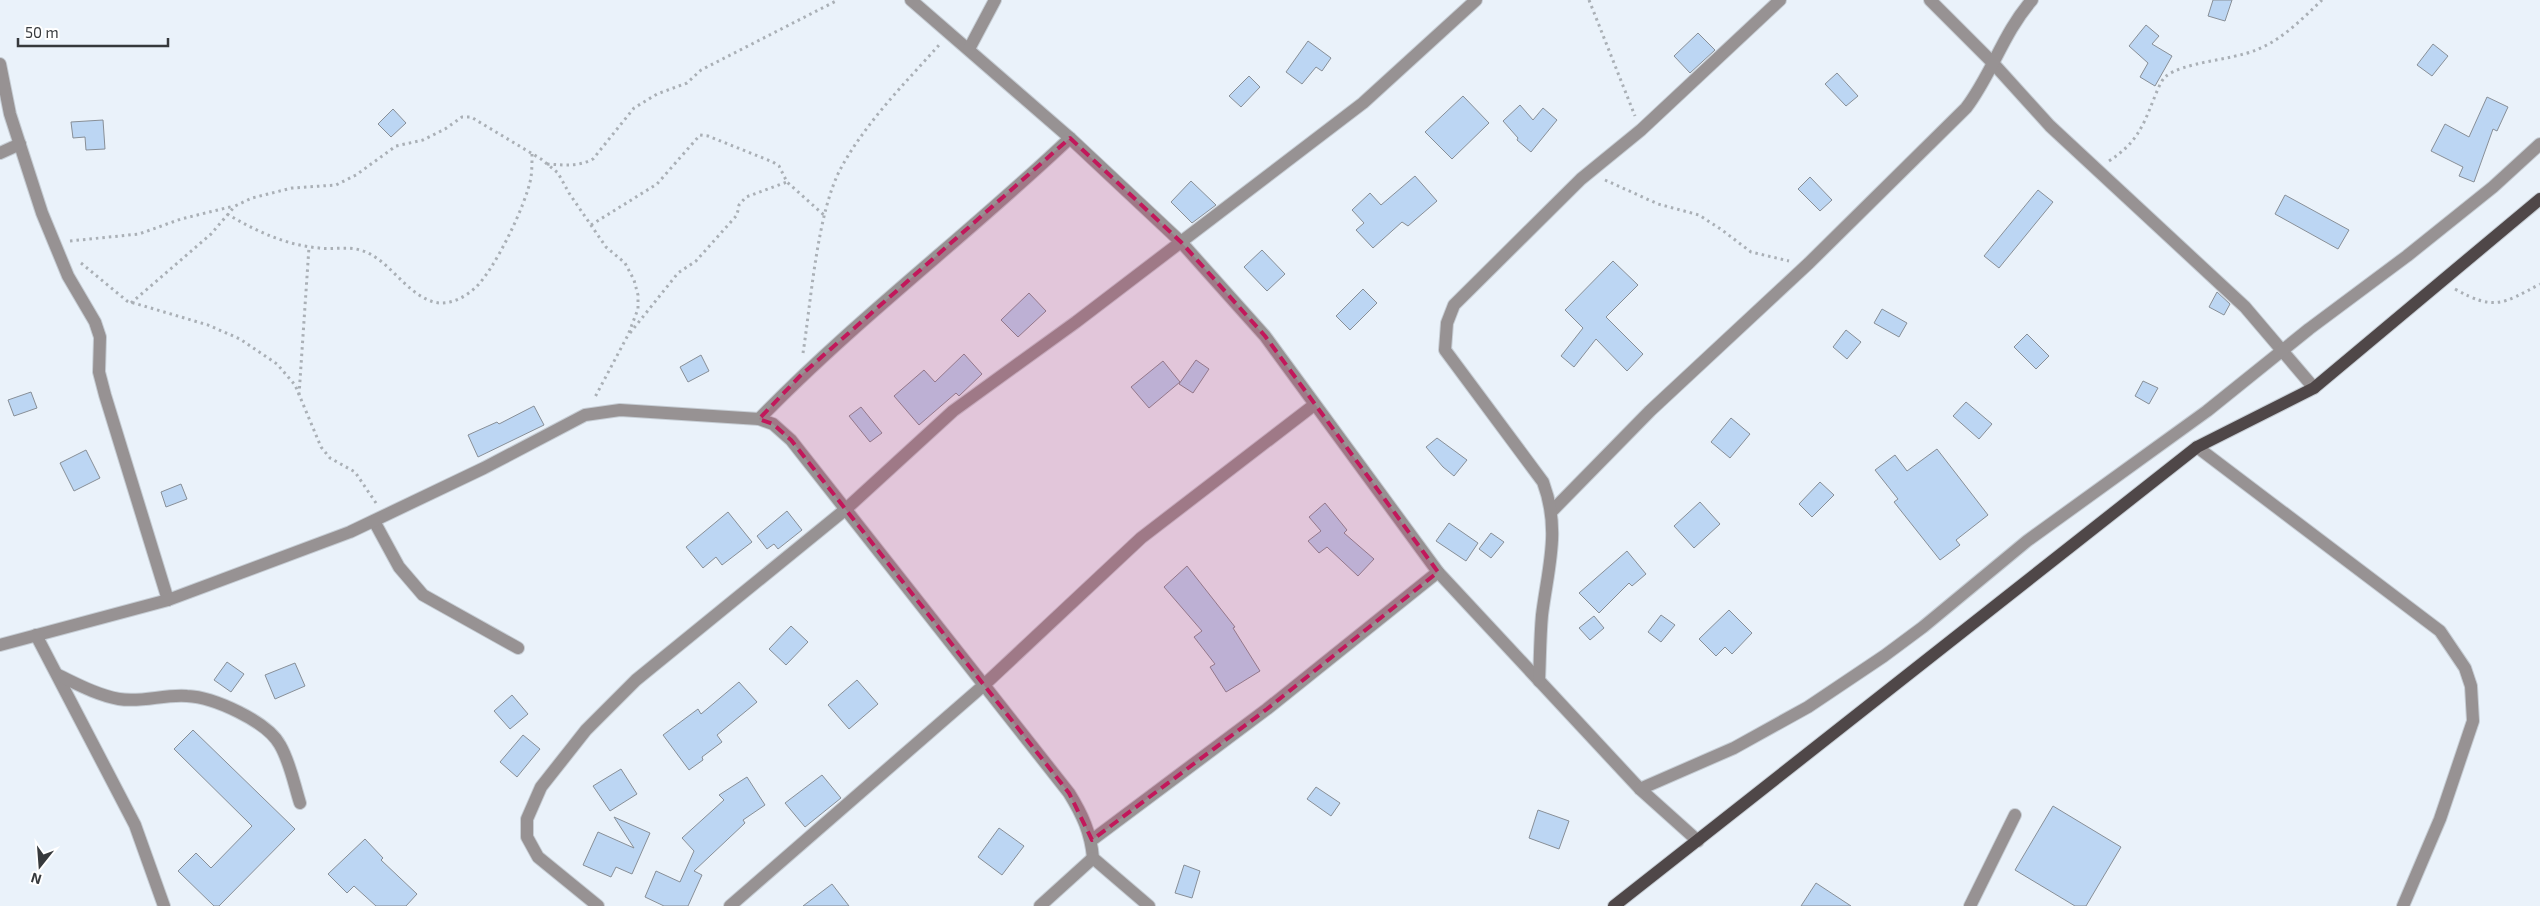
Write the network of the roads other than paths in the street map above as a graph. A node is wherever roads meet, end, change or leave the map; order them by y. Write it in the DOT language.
graph roads {
  1 [pos="911,0"];
  2 [pos="996,0"];
  3 [pos="1780,0"];
  4 [pos="1930,0"];
  5 [pos="2032,0"];
  6 [pos="1470,2"];
  7 [pos="969,49"];
  8 [pos="1992,62"];
  9 [pos="0,64"];
  10 [pos="1070,138"];
  11 [pos="20,144"];
  12 [pos="2540,144"];
  13 [pos="0,153"];
  14 [pos="2540,199"];
  15 [pos="1181,242"];
  16 [pos="2282,350"];
  17 [pos="2314,388"];
  18 [pos="1314,405"];
  19 [pos="759,419"];
  20 [pos="2197,446"];
  21 [pos="846,509"];
  22 [pos="1552,511"];
  23 [pos="380,518"];
  24 [pos="1438,572"];
  25 [pos="168,600"];
  26 [pos="36,635"];
  27 [pos="0,645"];
  28 [pos="518,648"];
  29 [pos="58,675"];
  30 [pos="1539,681"];
  31 [pos="984,685"];
  32 [pos="1640,789"];
  33 [pos="300,803"];
  34 [pos="2015,815"];
  35 [pos="1092,840"];
  36 [pos="1698,841"];
  37 [pos="1093,858"];
  38 [pos="164,906"];
  39 [pos="598,906"];
  40 [pos="730,906"];
  41 [pos="1040,906"];
  42 [pos="1149,906"];
  43 [pos="1614,906"];
  44 [pos="1970,906"];
  45 [pos="2403,906"];
  1 -- 7 [label="street"];
  2 -- 7 [label="street"];
  3 -- 22 [label="street"];
  4 -- 8 [label="street"];
  5 -- 8 [label="street"];
  6 -- 15 [label="street"];
  7 -- 10 [label="street"];
  8 -- 16 [label="street"];
  8 -- 22 [label="street"];
  9 -- 11 [label="street"];
  10 -- 15 [label="street"];
  10 -- 19 [label="street"];
  11 -- 13 [label="street"];
  11 -- 25 [label="street"];
  12 -- 16 [label="street"];
  14 -- 17 [label="main road"];
  15 -- 18 [label="street"];
  15 -- 21 [label="street"];
  16 -- 17 [label="street"];
  16 -- 32 [label="street"];
  17 -- 20 [label="main road"];
  18 -- 24 [label="street"];
  18 -- 31 [label="street"];
  19 -- 21 [label="street"];
  19 -- 23 [label="street"];
  20 -- 36 [label="main road"];
  20 -- 45 [label="street"];
  21 -- 31 [label="street"];
  21 -- 39 [label="street"];
  22 -- 30 [label="street"];
  23 -- 25 [label="street"];
  23 -- 28 [label="street"];
  24 -- 30 [label="street"];
  24 -- 35 [label="street"];
  25 -- 26 [label="street"];
  26 -- 27 [label="street"];
  26 -- 29 [label="street"];
  29 -- 33 [label="street"];
  29 -- 38 [label="street"];
  30 -- 32 [label="street"];
  31 -- 35 [label="street"];
  31 -- 40 [label="street"];
  32 -- 36 [label="street"];
  34 -- 44 [label="street"];
  35 -- 37 [label="street"];
  36 -- 43 [label="main road"];
  37 -- 41 [label="street"];
  37 -- 42 [label="street"];
}
